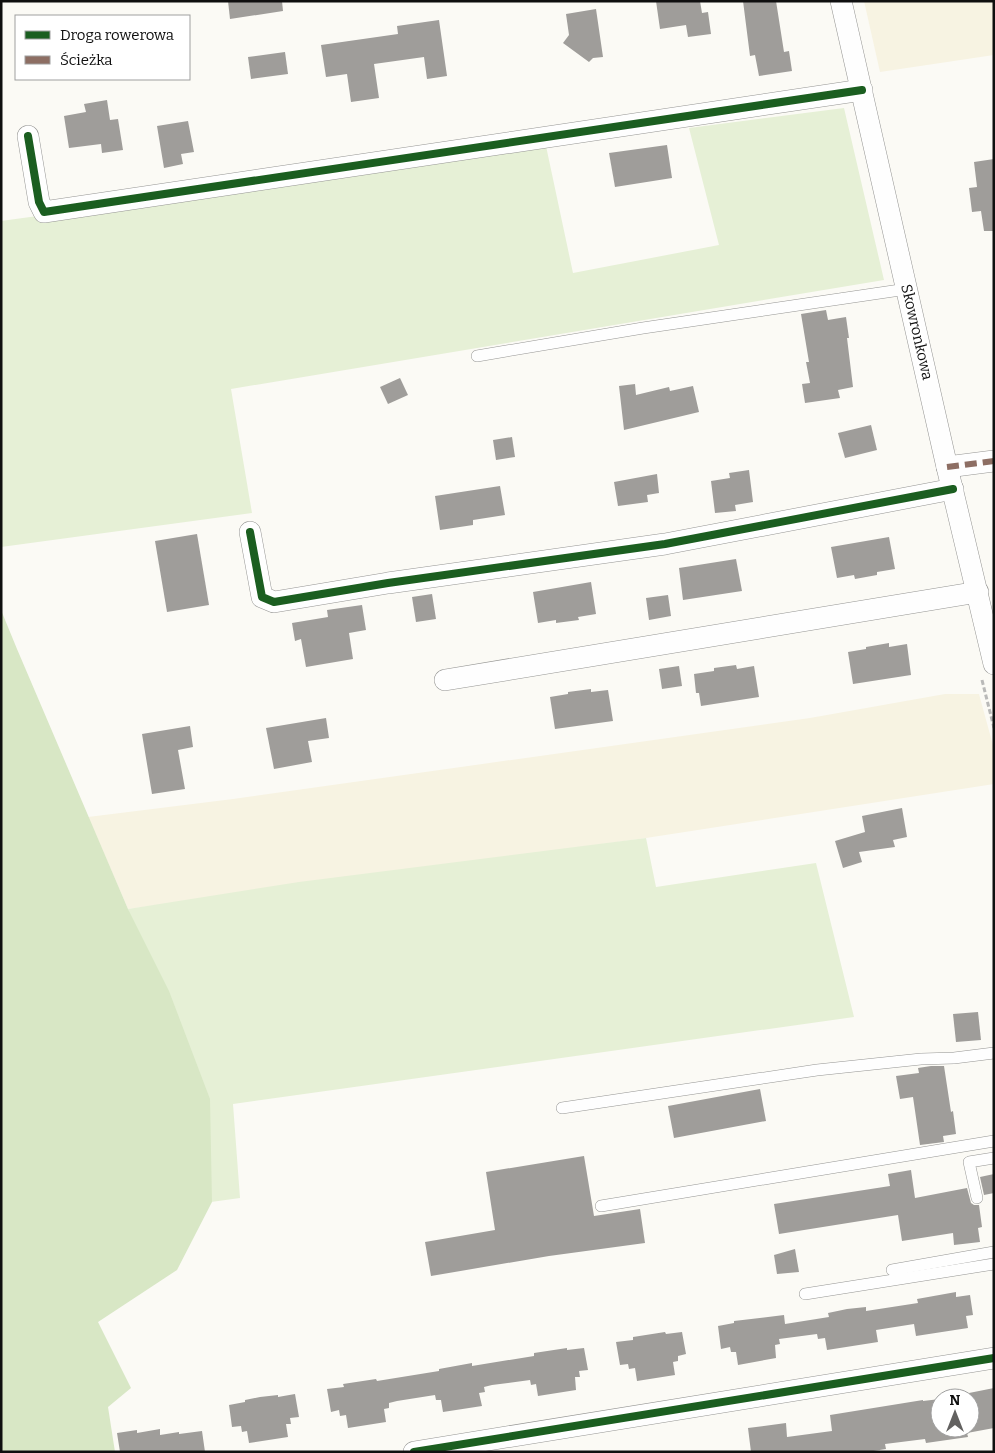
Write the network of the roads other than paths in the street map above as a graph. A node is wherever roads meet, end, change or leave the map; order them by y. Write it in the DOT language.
graph roads {
  1 [pos="842,1"];
  2 [pos="862,90"];
  3 [pos="28,136"];
  4 [pos="907,289"];
  5 [pos="477,356"];
  6 [pos="994,461"];
  7 [pos="948,467"];
  8 [pos="953,490"];
  9 [pos="250,532"];
  10 [pos="978,592"];
  11 [pos="994,664"];
  12 [pos="445,680"];
  13 [pos="994,1052"];
  14 [pos="562,1108"];
  15 [pos="994,1141"];
  16 [pos="994,1158"];
  17 [pos="977,1198"];
  18 [pos="601,1206"];
  19 [pos="994,1252"];
  20 [pos="994,1264"];
  21 [pos="892,1270"];
  22 [pos="805,1294"];
  23 [pos="994,1358"];
  24 [pos="414,1452"];
  1 -- 2 [label="street, Skowronkowa"];
  2 -- 3 [label="street"];
  2 -- 4 [label="street, Skowronkowa"];
  4 -- 5 [label="lane"];
  4 -- 7 [label="street, Skowronkowa"];
  6 -- 7 [label="street"];
  7 -- 8 [label="street, Skowronkowa"];
  8 -- 9 [label="street"];
  8 -- 10 [label="street, Skowronkowa"];
  10 -- 11 [label="street, Skowronkowa"];
  10 -- 12 [label="street"];
  13 -- 14 [label="lane"];
  15 -- 18 [label="lane"];
  16 -- 17 [label="lane"];
  19 -- 21 [label="lane"];
  20 -- 22 [label="lane"];
  23 -- 24 [label="street"];
}
